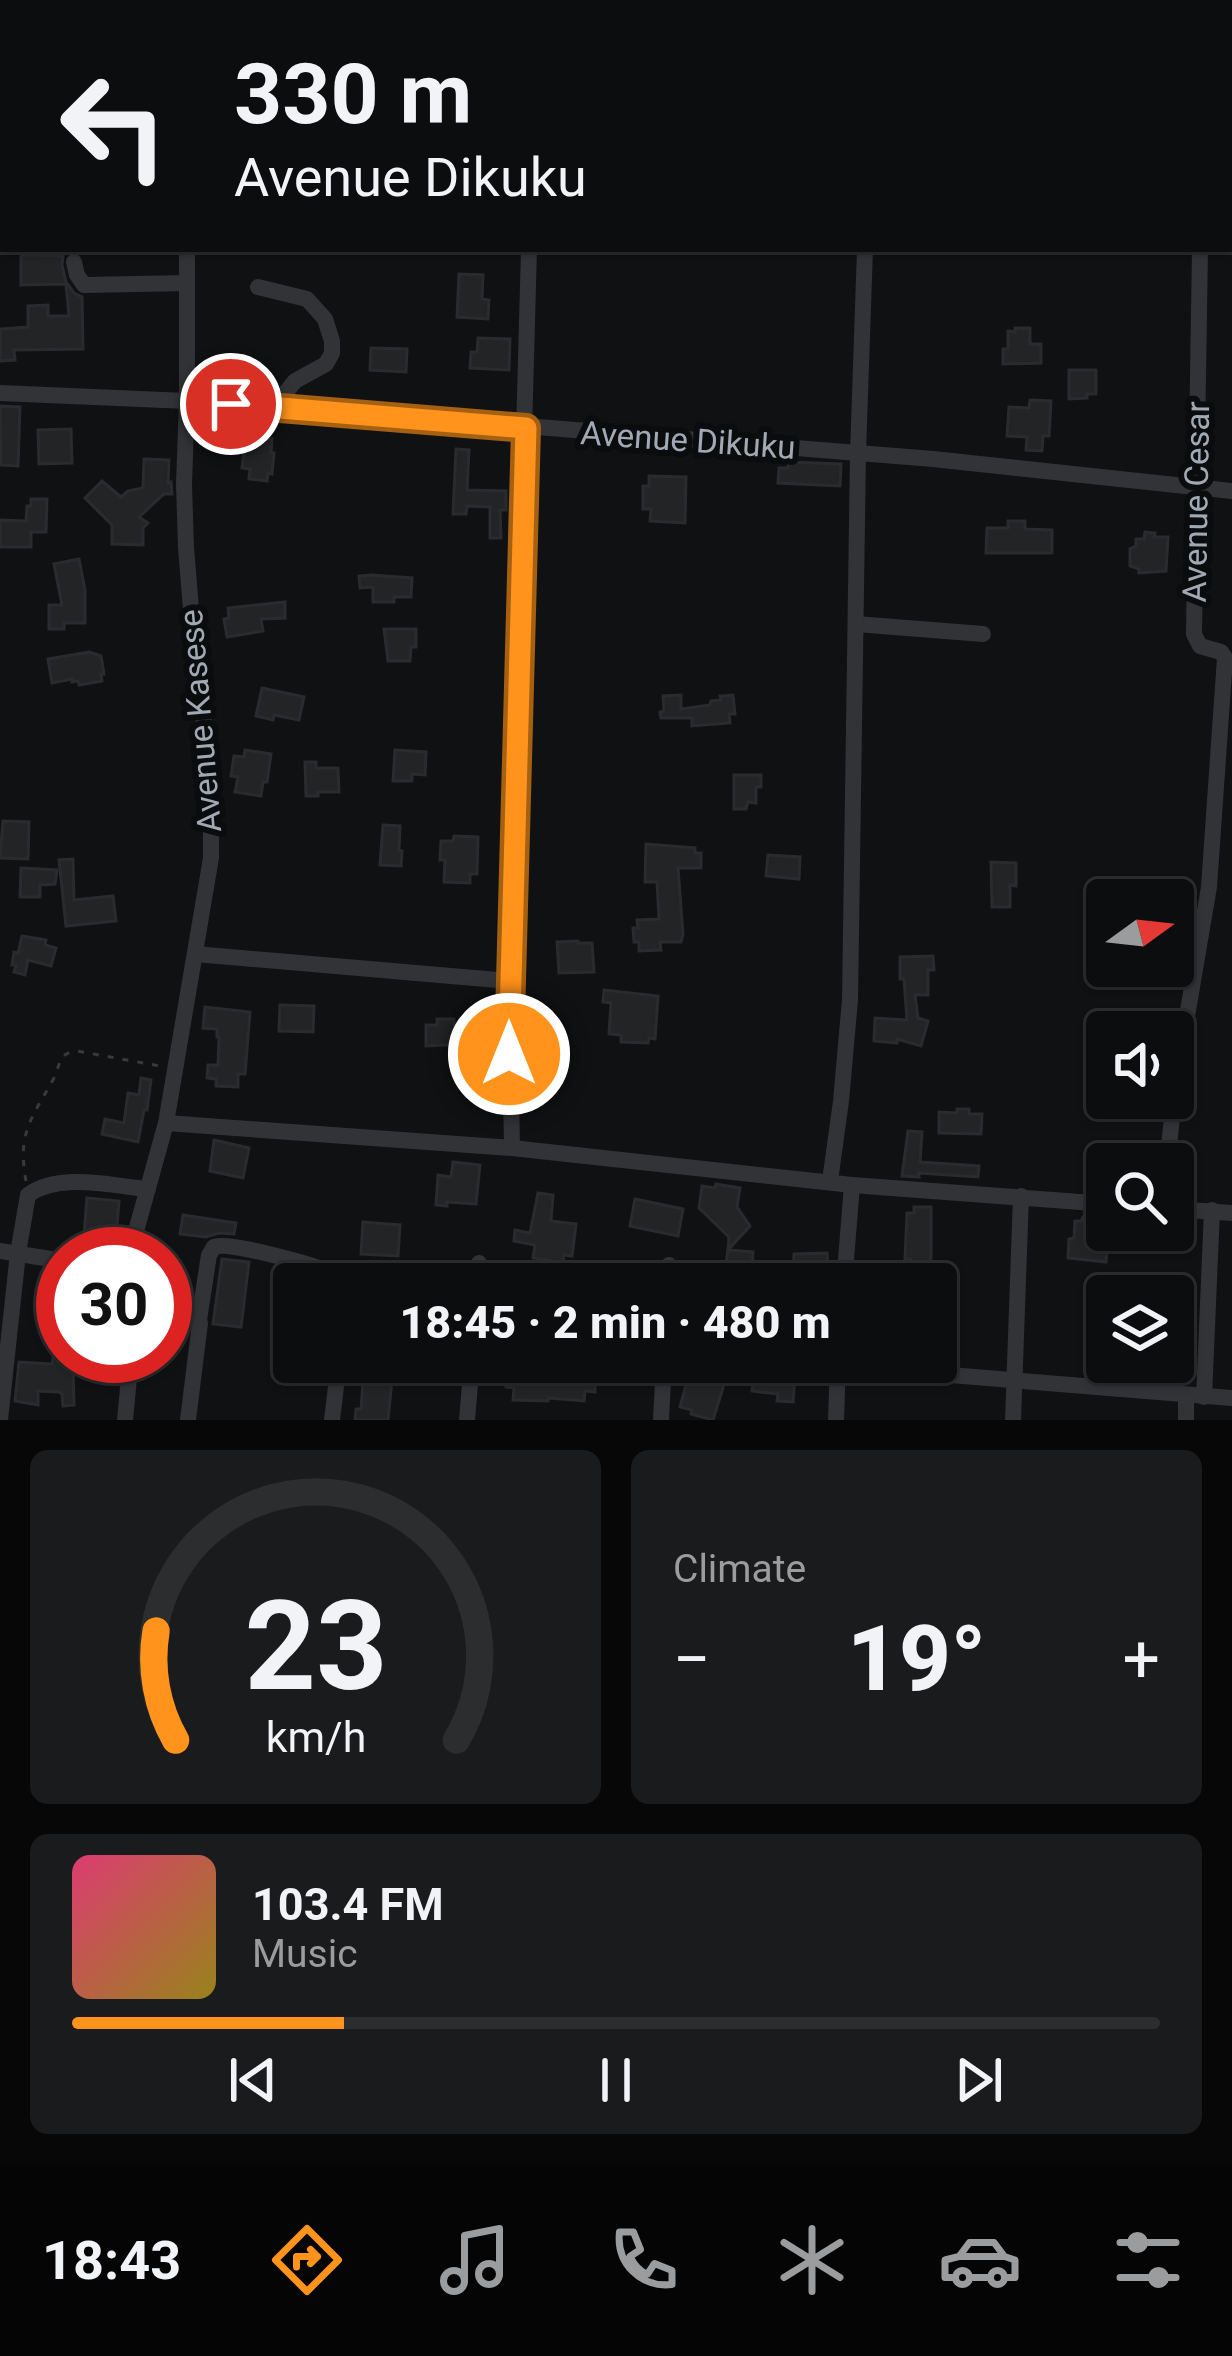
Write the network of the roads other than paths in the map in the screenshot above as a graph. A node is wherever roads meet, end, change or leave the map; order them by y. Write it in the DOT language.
graph roads {
  1 [pos="187,252"];
  2 [pos="529,252"];
  3 [pos="866,252"];
  4 [pos="1200,252"];
  5 [pos="74,262"];
  6 [pos="187,283"];
  7 [pos="258,287"];
  8 [pos="0,393"];
  9 [pos="188,401"];
  10 [pos="274,407"];
  11 [pos="526,428"];
  12 [pos="858,453"];
  13 [pos="1196,488"];
  14 [pos="1232,491"];
  15 [pos="856,624"];
  16 [pos="983,634"];
  17 [pos="195,953"];
  18 [pos="509,981"];
  19 [pos="166,1123"];
  20 [pos="1170,1143"];
  21 [pos="512,1148"];
  22 [pos="830,1181"];
  23 [pos="853,1185"];
  24 [pos="148,1189"];
  25 [pos="1021,1196"];
  26 [pos="1086,1202"];
  27 [pos="1194,1210"];
  28 [pos="1212,1210"];
  29 [pos="1232,1213"];
  30 [pos="137,1227"];
  31 [pos="9,1252"];
  32 [pos="299,1263"];
  33 [pos="846,1263"];
  34 [pos="192,1313"];
  35 [pos="199,1320"];
  36 [pos="957,1376"];
  37 [pos="1015,1382"];
  38 [pos="128,1383"];
  39 [pos="336,1383"];
  40 [pos="470,1383"];
  41 [pos="663,1383"];
  42 [pos="837,1383"];
  43 [pos="1195,1396"];
  44 [pos="1232,1398"];
  45 [pos="0,1420"];
  46 [pos="125,1420"];
  47 [pos="188,1420"];
  48 [pos="332,1420"];
  49 [pos="467,1420"];
  50 [pos="661,1420"];
  51 [pos="836,1420"];
  52 [pos="1013,1420"];
  53 [pos="1186,1420"];
  1 -- 6 [label="street, Avenue Kasese"];
  2 -- 11 [label="street"];
  3 -- 12 [label="street"];
  4 -- 13 [label="street, Avenue Cesar"];
  5 -- 6 [label="street"];
  6 -- 9 [label="street, Avenue Kasese"];
  7 -- 10 [label="street"];
  8 -- 9 [label="street, Avenue Dikuku"];
  9 -- 10 [label="street, Avenue Dikuku"];
  9 -- 17 [label="street, Avenue Kasese"];
  10 -- 11 [label="street, Avenue Dikuku"];
  11 -- 12 [label="street, Avenue Dikuku"];
  11 -- 18 [label="street"];
  12 -- 13 [label="street, Avenue Dikuku"];
  12 -- 15 [label="street"];
  13 -- 14 [label="street, Avenue Dikuku"];
  13 -- 20 [label="street, Avenue Cesar"];
  15 -- 16 [label="street"];
  15 -- 22 [label="street"];
  17 -- 18 [label="street"];
  17 -- 19 [label="street, Avenue Kasese"];
  18 -- 21 [label="street"];
  19 -- 21 [label="street"];
  19 -- 24 [label="street, Avenue Kasese"];
  21 -- 22 [label="street"];
  22 -- 23 [label="street"];
  23 -- 25 [label="street"];
  23 -- 33 [label="street"];
  24 -- 30 [label="street, Avenue Kasese"];
  24 -- 31 [label="street"];
  25 -- 26 [label="street"];
  25 -- 37 [label="street"];
  27 -- 28 [label="street"];
  28 -- 29 [label="street"];
  28 -- 43 [label="street"];
  31 -- 45 [label="street"];
  32 -- 35 [label="street"];
  34 -- 35 [label="street"];
  35 -- 47 [label="street"];
  36 -- 37 [label="street"];
  37 -- 43 [label="street"];
  37 -- 52 [label="street"];
  38 -- 46 [label="street"];
  39 -- 48 [label="street"];
  40 -- 49 [label="street"];
  41 -- 50 [label="street"];
  42 -- 51 [label="street"];
  43 -- 44 [label="street"];
  43 -- 53 [label="street"];
}
